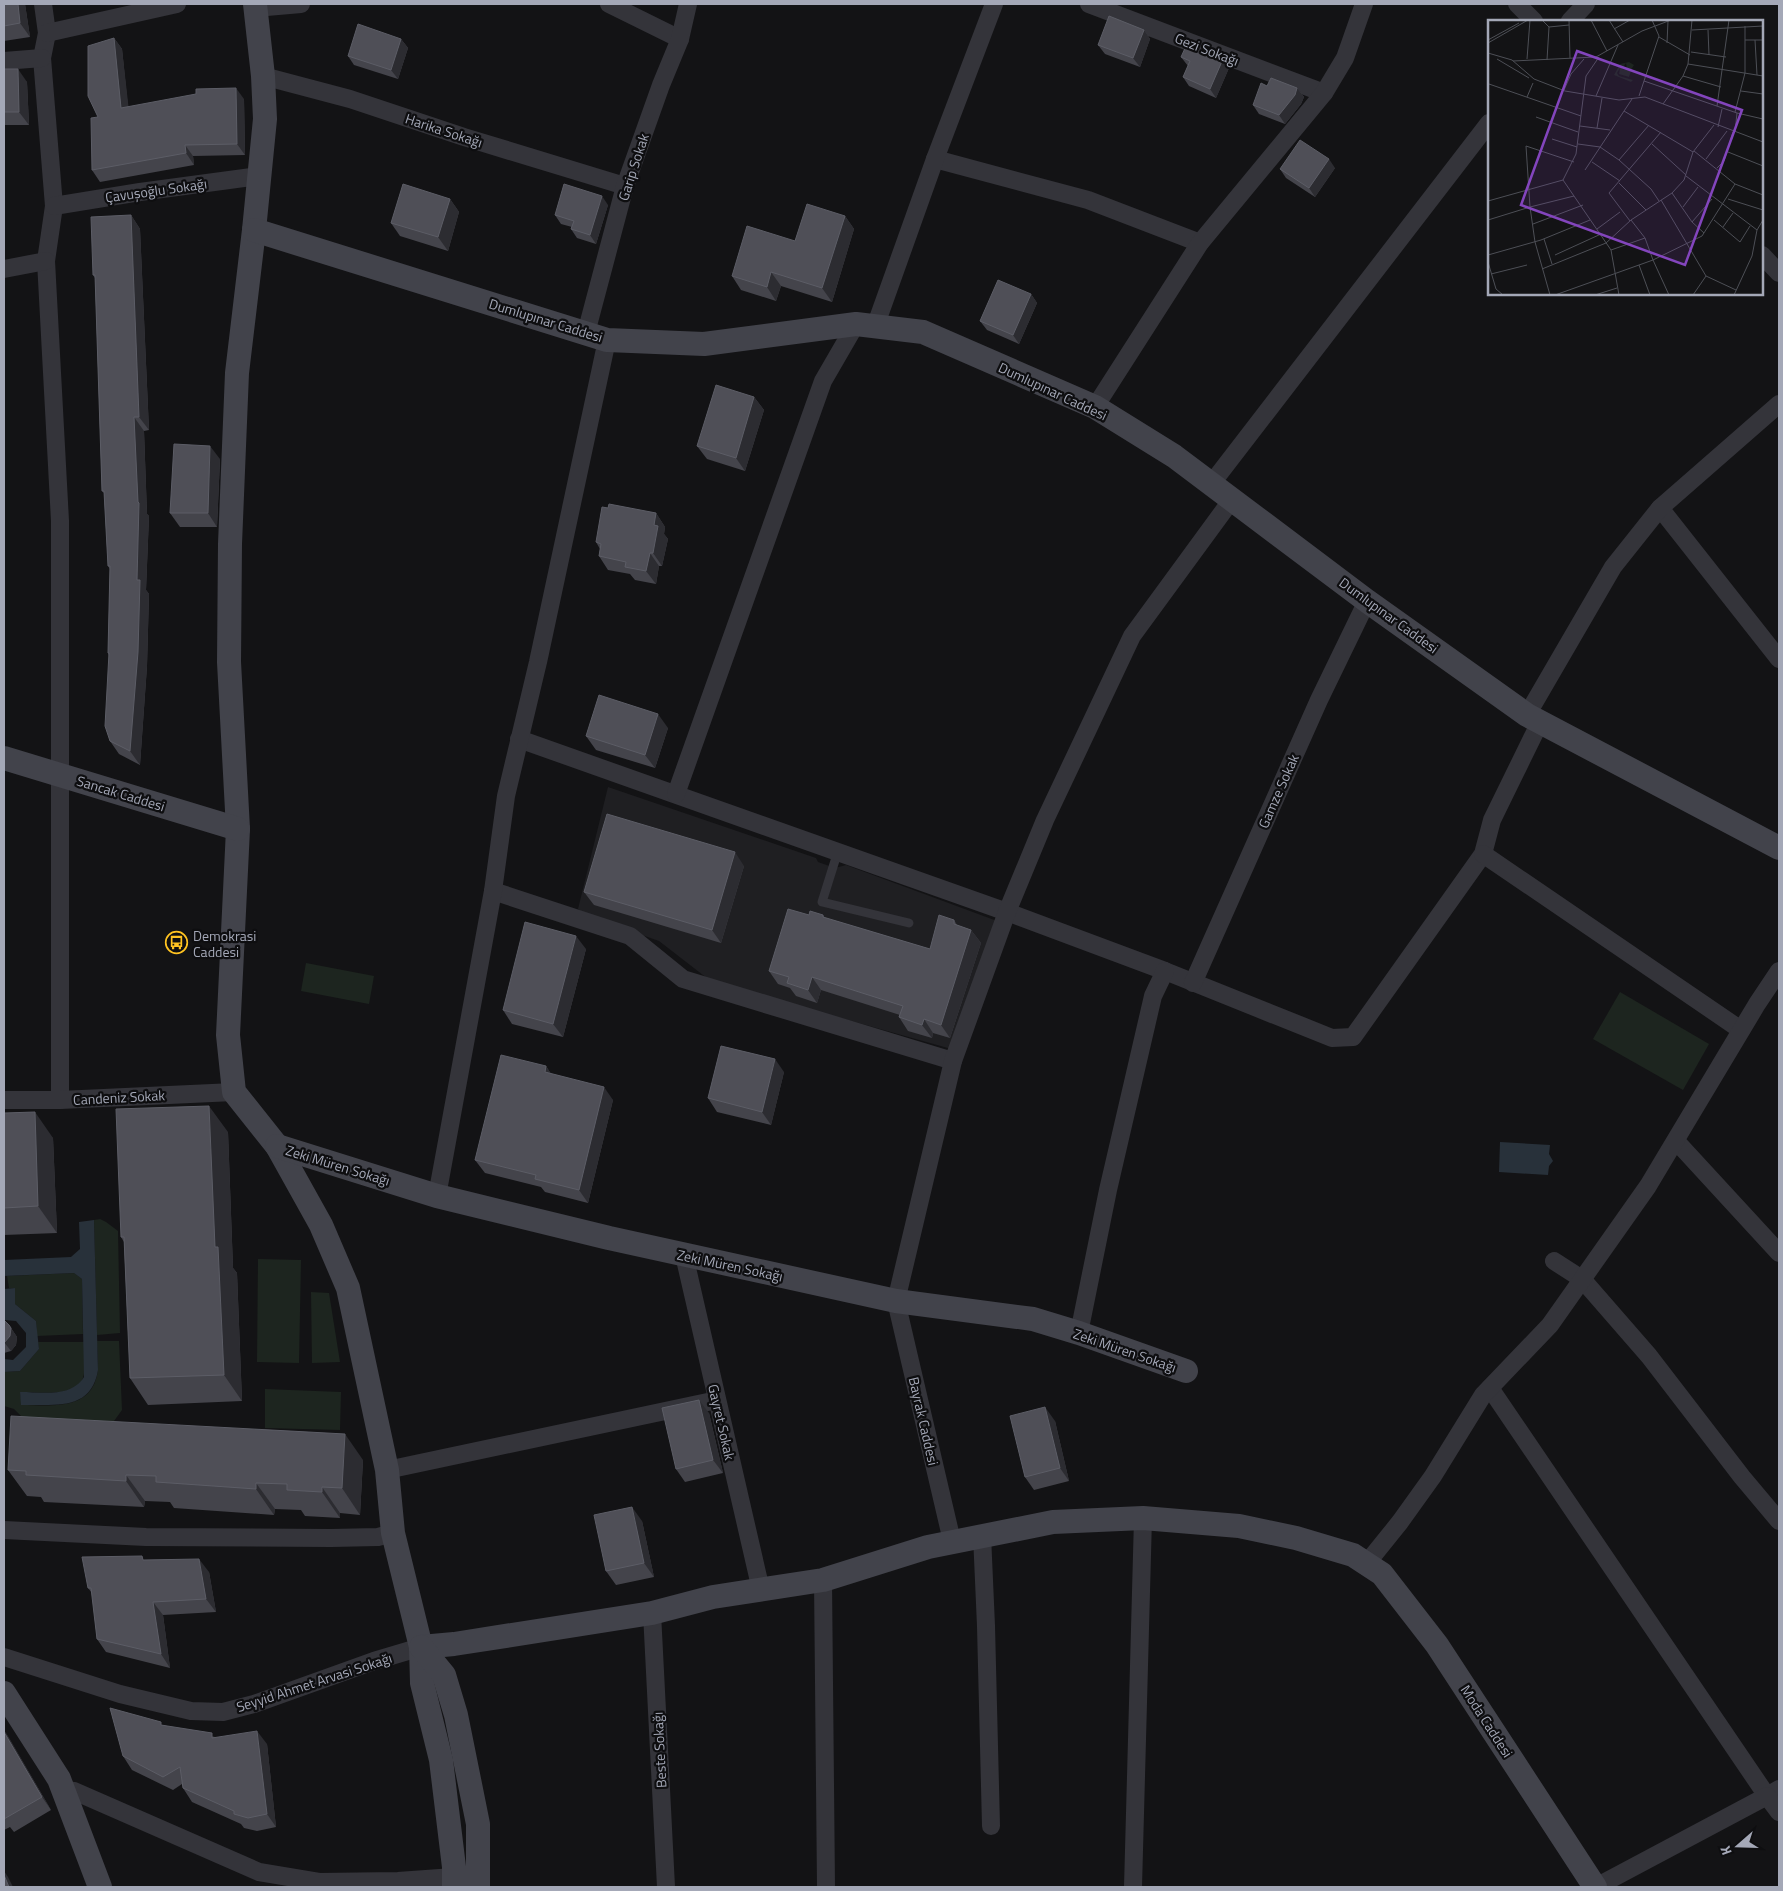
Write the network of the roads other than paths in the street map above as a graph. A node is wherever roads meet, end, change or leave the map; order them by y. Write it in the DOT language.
graph roads {
  1 [pos="43,4"];
  2 [pos="177,4"];
  3 [pos="301,4"];
  4 [pos="609,4"];
  5 [pos="688,4"];
  6 [pos="994,4"];
  7 [pos="1089,4"];
  8 [pos="1364,4"];
  9 [pos="1517,4"];
  10 [pos="1586,4"];
  11 [pos="255,6"];
  12 [pos="1533,20"];
  13 [pos="1571,20"];
  14 [pos="47,33"];
  15 [pos="680,39"];
  16 [pos="42,58"];
  17 [pos="4,61"];
  18 [pos="263,76"];
  19 [pos="1324,93"];
  20 [pos="1488,124"];
  21 [pos="935,159"];
  22 [pos="259,176"];
  23 [pos="625,186"];
  24 [pos="54,206"];
  25 [pos="254,230"];
  26 [pos="1200,243"];
  27 [pos="1763,256"];
  28 [pos="46,261"];
  29 [pos="4,269"];
  30 [pos="1779,273"];
  31 [pos="866,325"];
  32 [pos="596,337"];
  33 [pos="1779,404"];
  34 [pos="1096,407"];
  35 [pos="1212,483"];
  36 [pos="1233,498"];
  37 [pos="1660,508"];
  38 [pos="1367,601"];
  39 [pos="1779,659"];
  40 [pos="1534,719"];
  41 [pos="519,739"];
  42 [pos="4,758"];
  43 [pos="60,774"];
  44 [pos="676,794"];
  45 [pos="238,828"];
  46 [pos="1779,848"];
  47 [pos="838,850"];
  48 [pos="1483,854"];
  49 [pos="493,891"];
  50 [pos="1008,912"];
  51 [pos="909,923"];
  52 [pos="1164,971"];
  53 [pos="1779,971"];
  54 [pos="1193,983"];
  55 [pos="1741,1030"];
  56 [pos="953,1061"];
  57 [pos="234,1092"];
  58 [pos="4,1100"];
  59 [pos="60,1100"];
  60 [pos="1676,1141"];
  61 [pos="277,1146"];
  62 [pos="437,1196"];
  63 [pos="1779,1253"];
  64 [pos="684,1255"];
  65 [pos="1554,1261"];
  66 [pos="1582,1279"];
  67 [pos="896,1301"];
  68 [pos="1079,1333"];
  69 [pos="1186,1371"];
  70 [pos="1490,1388"];
  71 [pos="717,1400"];
  72 [pos="387,1470"];
  73 [pos="1143,1518"];
  74 [pos="1779,1521"];
  75 [pos="4,1530"];
  76 [pos="393,1533"];
  77 [pos="982,1535"];
  78 [pos="952,1541"];
  79 [pos="1367,1563"];
  80 [pos="823,1580"];
  81 [pos="761,1590"];
  82 [pos="652,1613"];
  83 [pos="421,1647"];
  84 [pos="4,1657"];
  85 [pos="4,1693"];
  86 [pos="62,1790"];
  87 [pos="1773,1793"];
  88 [pos="1779,1812"];
  89 [pos="991,1826"];
  90 [pos="454,1882"];
  91 [pos="100,1887"];
  92 [pos="478,1887"];
  93 [pos="666,1887"];
  94 [pos="826,1887"];
  95 [pos="1133,1887"];
  96 [pos="1595,1887"];
  1 -- 14 [label="street"];
  2 -- 14 [label="street"];
  3 -- 11 [label="street"];
  4 -- 15 [label="street"];
  5 -- 15 [label="street, Garip Sokak"];
  6 -- 21 [label="street"];
  7 -- 19 [label="street, Gezi Sokağı"];
  8 -- 19 [label="street"];
  9 -- 12 [label="street"];
  10 -- 13 [label="street"];
  11 -- 18 [label="street"];
  14 -- 16 [label="street"];
  15 -- 23 [label="street, Garip Sokak"];
  16 -- 17 [label="street"];
  16 -- 24 [label="street"];
  18 -- 22 [label="street"];
  18 -- 23 [label="street, Harika Sokağı"];
  19 -- 26 [label="street"];
  20 -- 35 [label="street"];
  21 -- 26 [label="street"];
  21 -- 31 [label="street"];
  22 -- 24 [label="street, Çavuşoğlu Sokağı"];
  22 -- 25 [label="street"];
  23 -- 32 [label="street, Garip Sokak"];
  24 -- 28 [label="street"];
  25 -- 32 [label="street, Dumlupınar Caddesi"];
  25 -- 45 [label="street"];
  26 -- 34 [label="street"];
  27 -- 30 [label="street"];
  28 -- 29 [label="street"];
  28 -- 43 [label="street"];
  31 -- 32 [label="street, Dumlupınar Caddesi"];
  31 -- 34 [label="street, Dumlupınar Caddesi"];
  31 -- 44 [label="street"];
  32 -- 41 [label="street, Garip Sokak"];
  33 -- 37 [label="street"];
  34 -- 35 [label="street, Dumlupınar Caddesi"];
  35 -- 36 [label="street, Dumlupınar Caddesi"];
  36 -- 38 [label="street, Dumlupınar Caddesi"];
  36 -- 50 [label="street"];
  37 -- 39 [label="street"];
  37 -- 40 [label="street"];
  38 -- 40 [label="street, Dumlupınar Caddesi"];
  38 -- 54 [label="street, Gamze Sokak"];
  40 -- 46 [label="street, Dumlupınar Caddesi"];
  40 -- 48 [label="street"];
  41 -- 44 [label="street"];
  41 -- 49 [label="street, Garip Sokak"];
  42 -- 43 [label="street, Sancak Caddesi"];
  43 -- 45 [label="street, Sancak Caddesi"];
  43 -- 59 [label="street"];
  44 -- 47 [label="street"];
  45 -- 57 [label="street"];
  47 -- 50 [label="street"];
  47 -- 51 [label="lane"];
  48 -- 54 [label="street"];
  48 -- 55 [label="street"];
  49 -- 56 [label="street"];
  49 -- 62 [label="street, Garip Sokak"];
  50 -- 52 [label="street"];
  50 -- 56 [label="street"];
  52 -- 54 [label="street"];
  52 -- 68 [label="street"];
  53 -- 55 [label="street"];
  55 -- 60 [label="street"];
  56 -- 67 [label="street"];
  57 -- 59 [label="street, Candeniz Sokak"];
  57 -- 61 [label="street"];
  58 -- 59 [label="street, Candeniz Sokak"];
  60 -- 63 [label="street"];
  60 -- 66 [label="street"];
  61 -- 62 [label="street, Zeki Müren Sokağı"];
  61 -- 72 [label="street"];
  62 -- 64 [label="street, Zeki Müren Sokağı"];
  64 -- 67 [label="street, Zeki Müren Sokağı"];
  64 -- 71 [label="street, Gayret Sokak"];
  65 -- 66 [label="street"];
  66 -- 70 [label="street"];
  66 -- 74 [label="street"];
  67 -- 68 [label="street, Zeki Müren Sokağı"];
  67 -- 78 [label="street, Bayrak Caddesi"];
  68 -- 69 [label="street, Zeki Müren Sokağı"];
  70 -- 79 [label="street"];
  70 -- 87 [label="street"];
  71 -- 72 [label="street"];
  71 -- 81 [label="street, Gayret Sokak"];
  72 -- 76 [label="street"];
  73 -- 77 [label="street, Moda Caddesi"];
  73 -- 79 [label="street, Moda Caddesi"];
  73 -- 95 [label="street"];
  75 -- 76 [label="street"];
  76 -- 83 [label="street"];
  77 -- 78 [label="street, Moda Caddesi"];
  77 -- 89 [label="street"];
  78 -- 80 [label="street, Moda Caddesi"];
  79 -- 96 [label="street, Moda Caddesi"];
  80 -- 81 [label="street, Moda Caddesi"];
  80 -- 94 [label="street"];
  81 -- 82 [label="street, Moda Caddesi"];
  82 -- 83 [label="street, Moda Caddesi"];
  82 -- 93 [label="street, Beste Sokağı"];
  83 -- 84 [label="street, Seyyid Ahmet Arvasi Sokağı"];
  83 -- 90 [label="street"];
  83 -- 92 [label="street"];
  85 -- 86 [label="street"];
  86 -- 90 [label="street"];
  86 -- 91 [label="street"];
  87 -- 88 [label="street"];
  87 -- 96 [label="street"];
}
